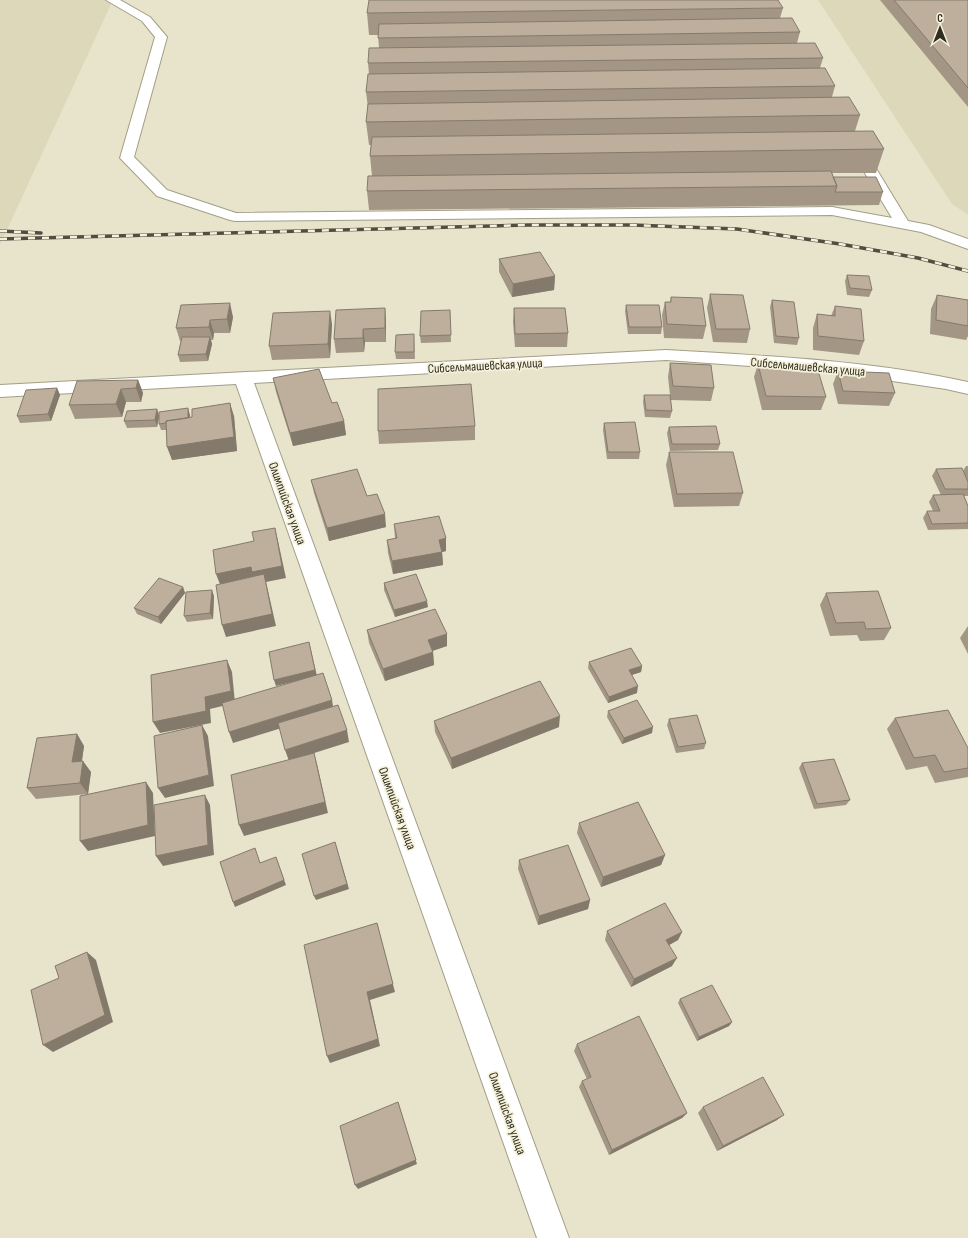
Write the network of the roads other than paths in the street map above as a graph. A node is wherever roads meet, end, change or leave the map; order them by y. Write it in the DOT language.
graph roads {
  1 [pos="112,0"];
  2 [pos="850,137"];
  3 [pos="903,224"];
  4 [pos="968,244"];
  5 [pos="243,378"];
  6 [pos="968,388"];
  7 [pos="0,391"];
  8 [pos="553,1238"];
  1 -- 3 [label="street"];
  2 -- 3 [label="street"];
  3 -- 4 [label="street"];
  5 -- 6 [label="street, Сибсельмашевская улица"];
  5 -- 7 [label="street, Сибсельмашевская улица"];
  5 -- 8 [label="street, Олимпийская улица"];
}
